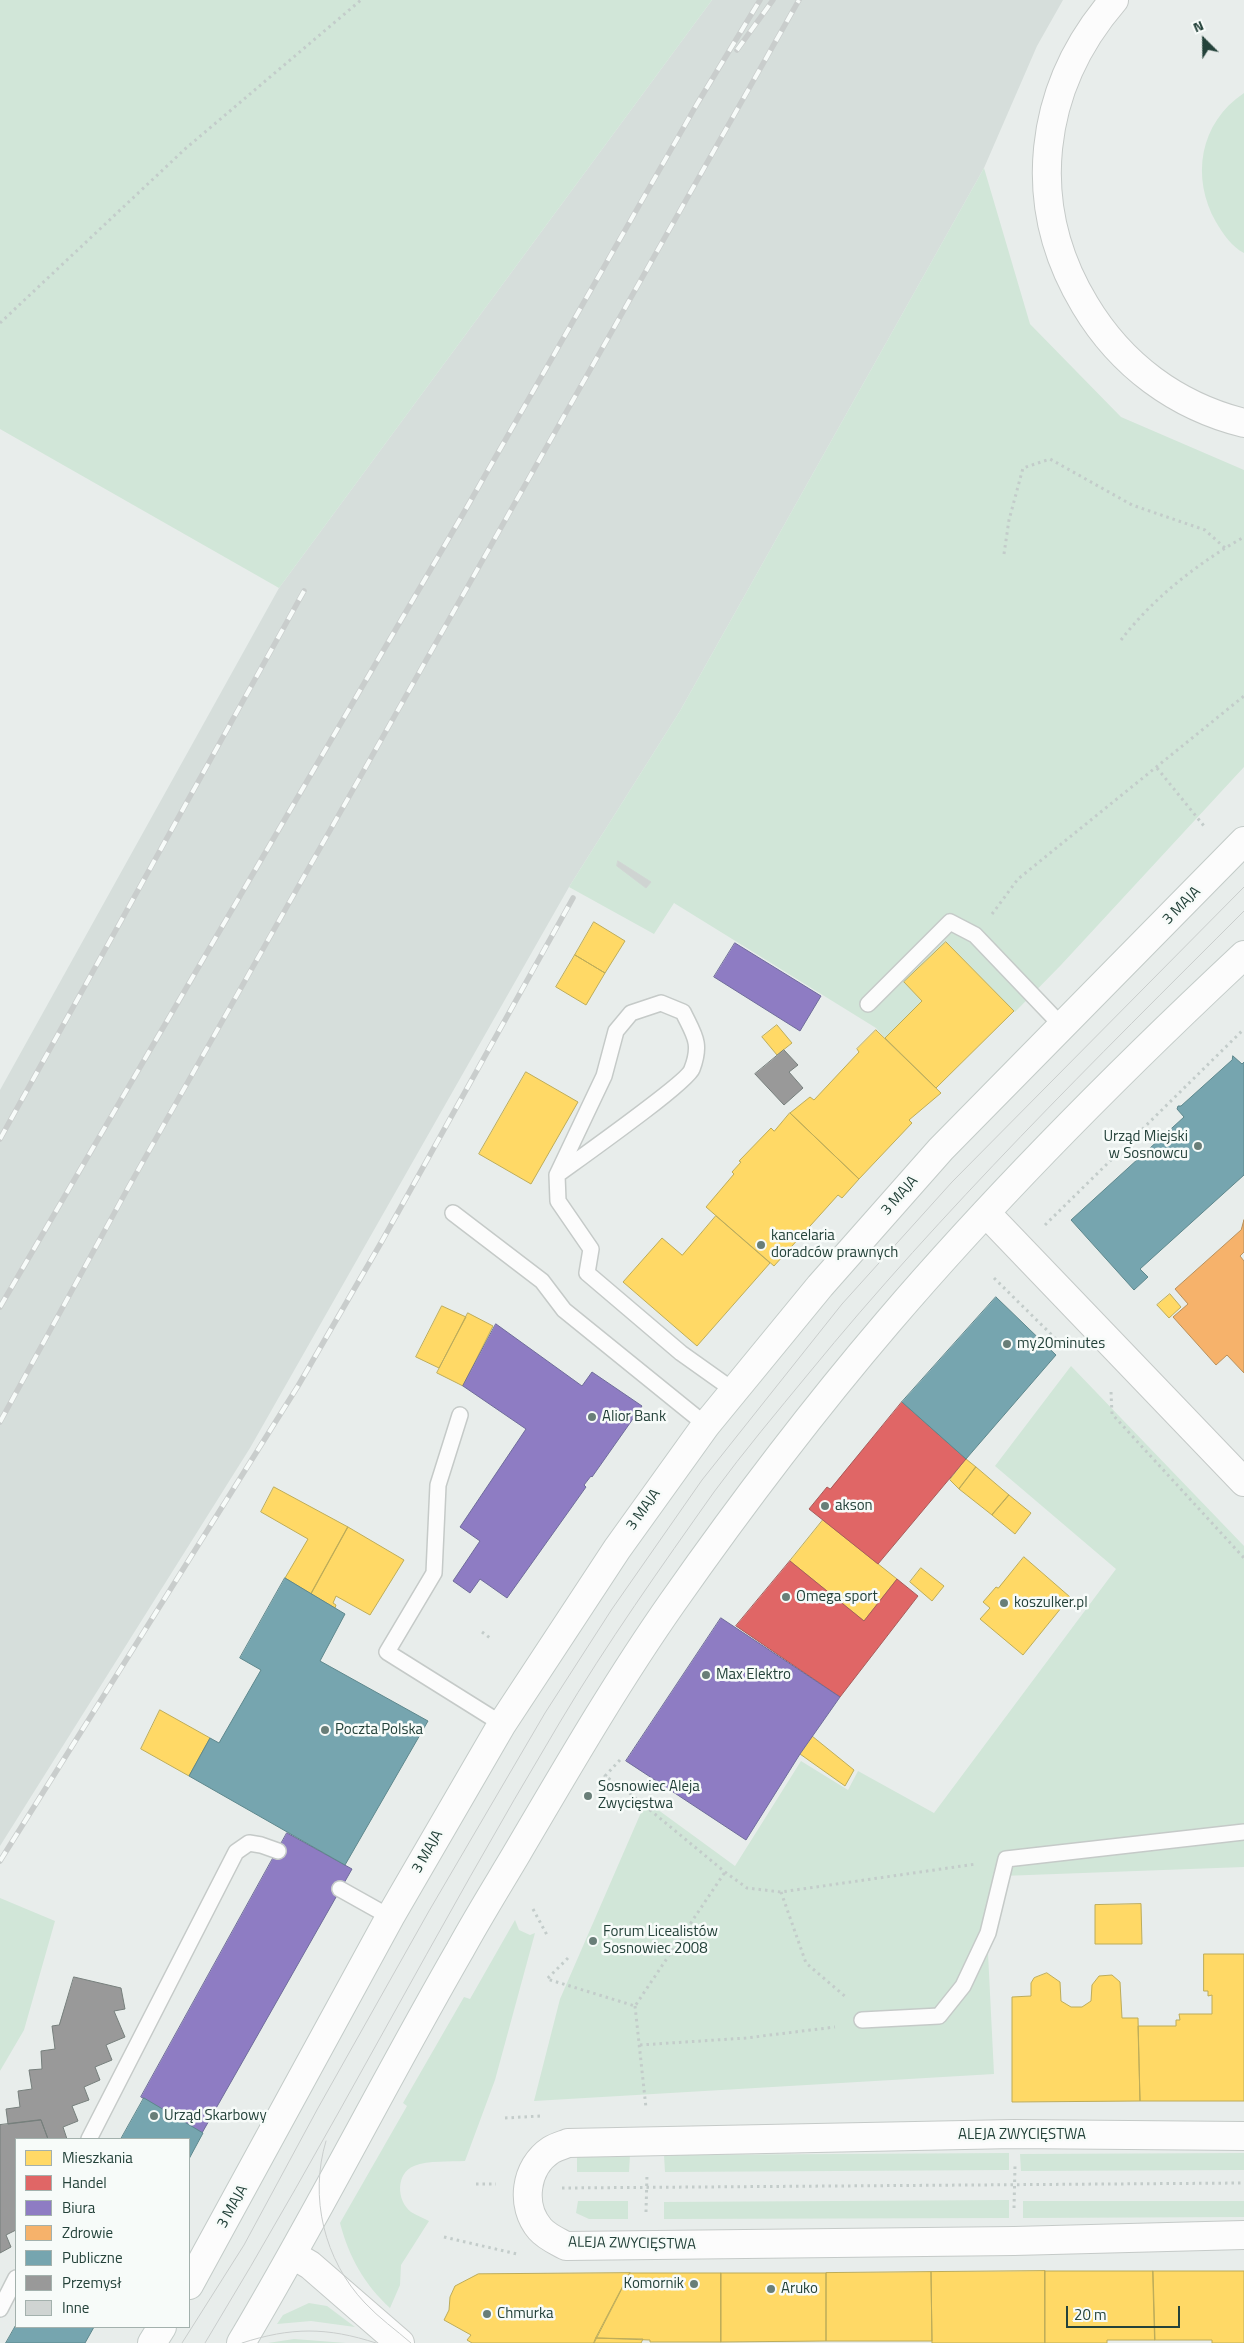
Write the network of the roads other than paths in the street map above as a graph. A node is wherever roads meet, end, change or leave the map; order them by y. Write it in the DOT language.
graph roads {
  1 [pos="1114,0"];
  2 [pos="1244,423"];
  3 [pos="1244,841"];
  4 [pos="1244,955"];
  5 [pos="868,1004"];
  6 [pos="1062,1026"];
  7 [pos="557,1175"];
  8 [pos="453,1213"];
  9 [pos="986,1213"];
  10 [pos="733,1390"];
  11 [pos="460,1415"];
  12 [pos="706,1425"];
  13 [pos="1244,1482"];
  14 [pos="502,1724"];
  15 [pos="1244,1832"];
  16 [pos="278,1851"];
  17 [pos="340,1889"];
  18 [pos="390,1916"];
  19 [pos="862,2020"];
  20 [pos="1244,2136"];
  21 [pos="90,2138"];
  22 [pos="1244,2235"];
  23 [pos="293,2255"];
  24 [pos="15,2280"];
  25 [pos="190,2283"];
  26 [pos="0,2309"];
  27 [pos="161,2328"];
  28 [pos="152,2343"];
  29 [pos="241,2343"];
  30 [pos="400,2343"];
  1 -- 2 [label="main road"];
  3 -- 6 [label="main road, 3 MAJA"];
  4 -- 9 [label="main road"];
  5 -- 6 [label="lane"];
  6 -- 10 [label="main road, 3 MAJA"];
  7 -- 7 [label="lane"];
  7 -- 10 [label="lane"];
  8 -- 12 [label="lane"];
  9 -- 13 [label="main road"];
  9 -- 23 [label="main road"];
  10 -- 12 [label="main road, 3 MAJA"];
  11 -- 14 [label="lane"];
  12 -- 14 [label="main road, 3 MAJA"];
  14 -- 18 [label="main road, 3 MAJA"];
  15 -- 19 [label="lane"];
  16 -- 21 [label="lane"];
  17 -- 18 [label="lane"];
  18 -- 25 [label="main road, 3 MAJA"];
  20 -- 22 [label="main road, ALEJA ZWYCIĘSTWA"];
  23 -- 29 [label="main road"];
  23 -- 30 [label="main road"];
  24 -- 26 [label="lane"];
  27 -- 28 [label="main road"];
}
